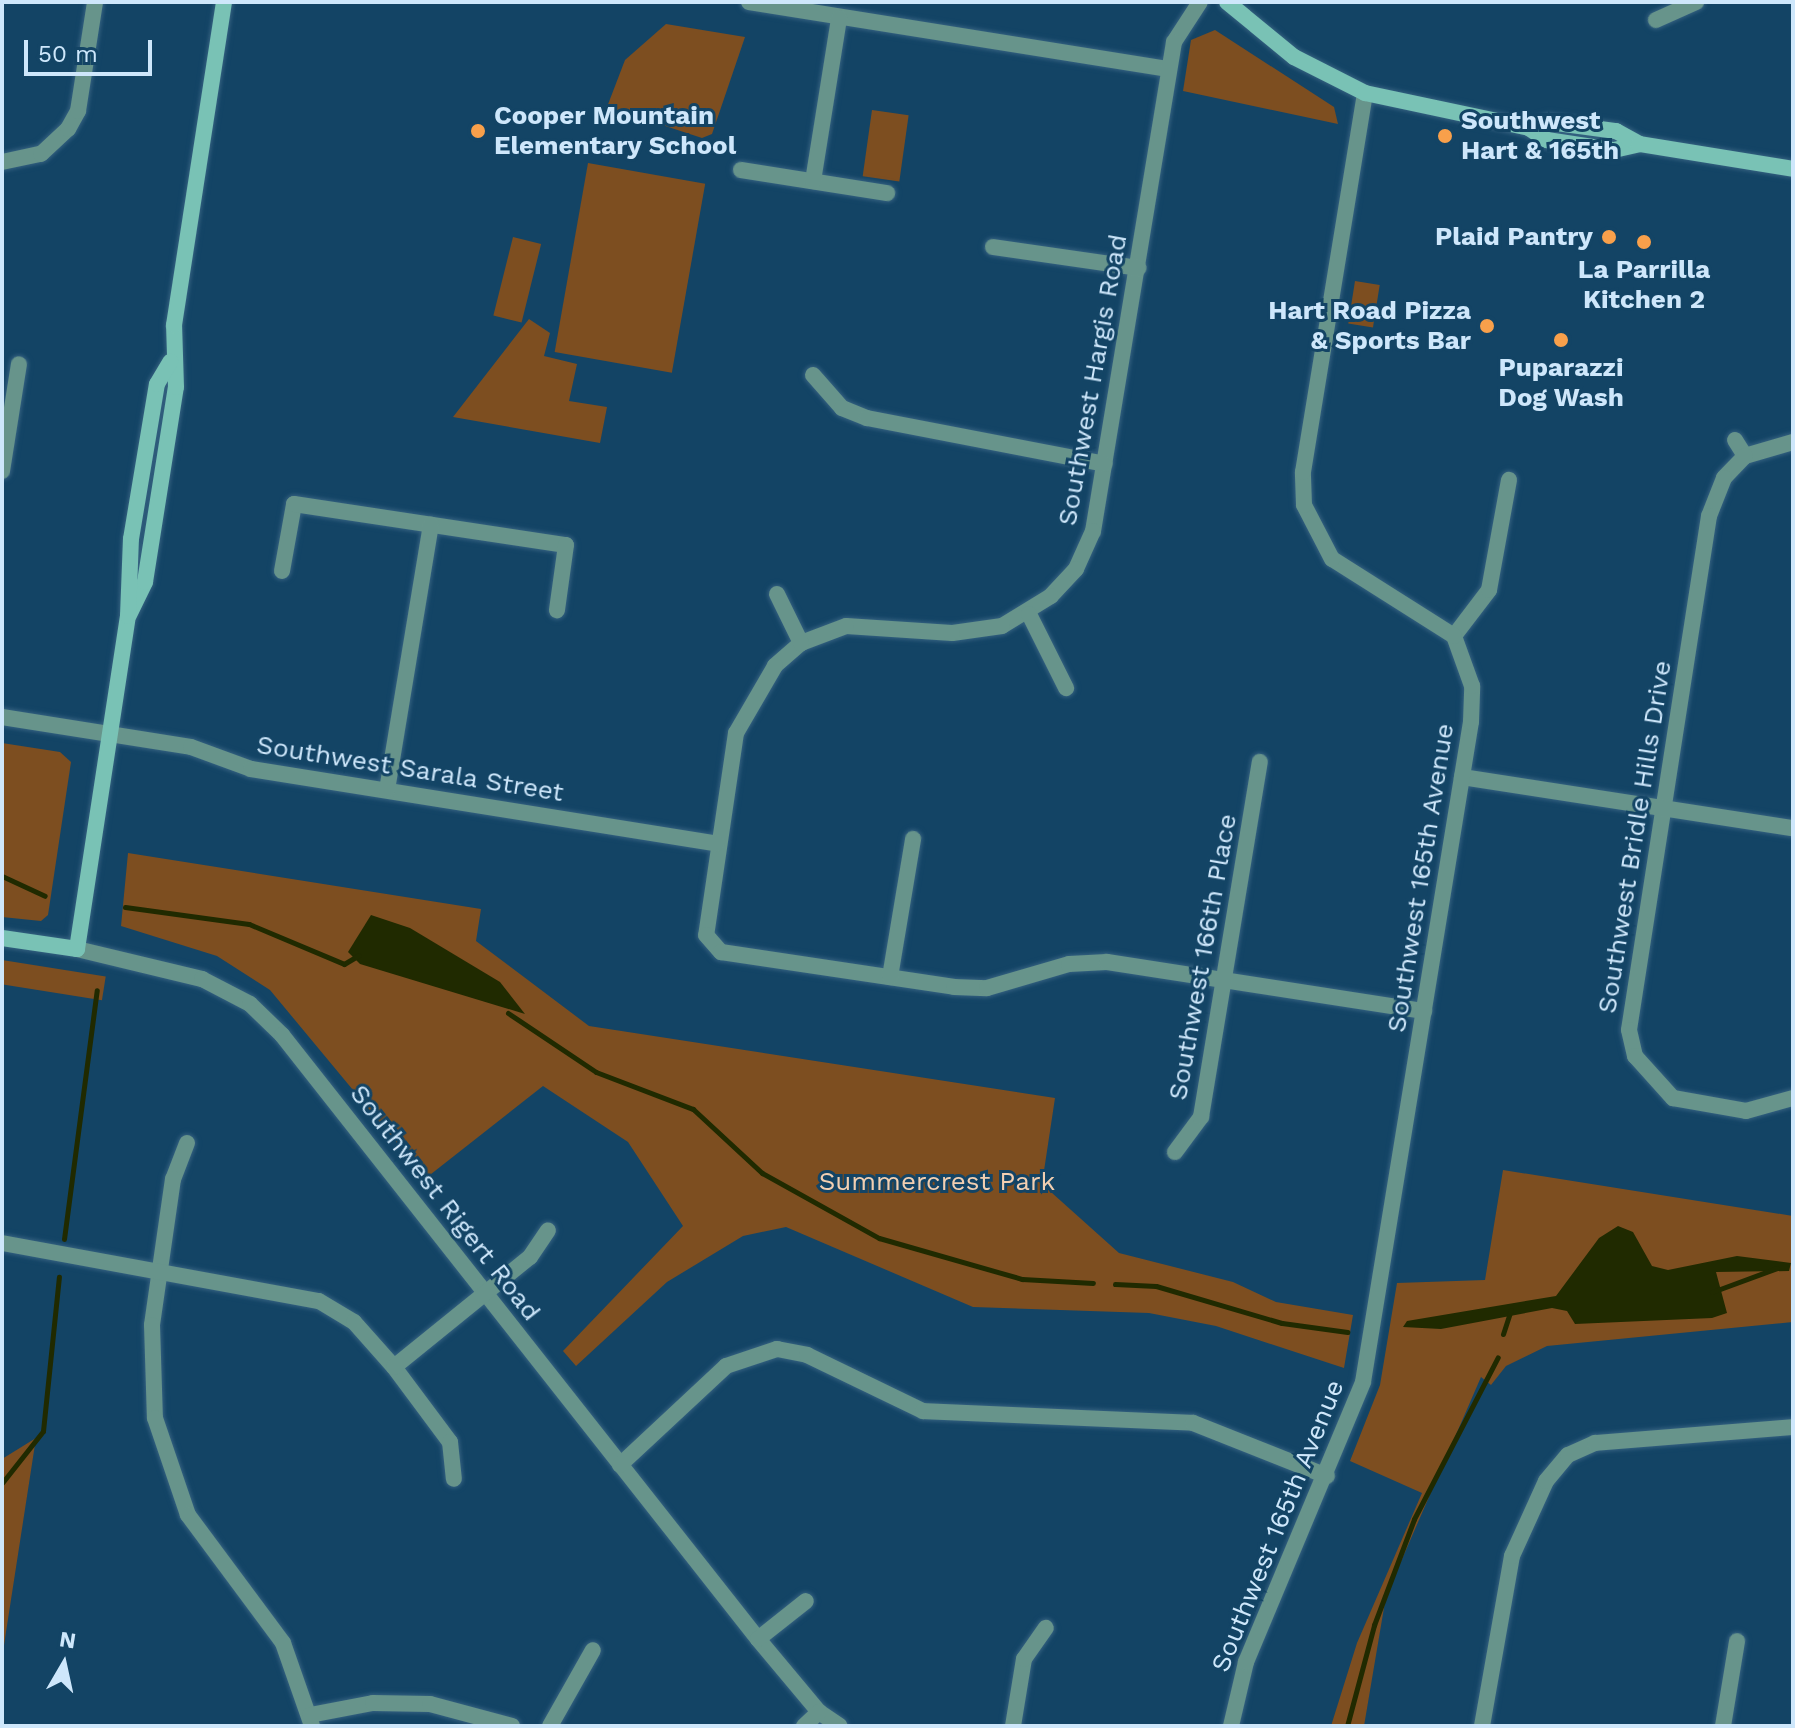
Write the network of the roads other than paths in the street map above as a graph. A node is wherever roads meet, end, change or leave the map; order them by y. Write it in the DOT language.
graph roads {
  1 [pos="95,2"];
  2 [pos="224,2"];
  3 [pos="749,2"];
  4 [pos="1200,2"];
  5 [pos="1227,2"];
  6 [pos="1696,2"];
  7 [pos="839,18"];
  8 [pos="1656,20"];
  9 [pos="1169,69"];
  10 [pos="1365,93"];
  11 [pos="2,162"];
  12 [pos="1793,169"];
  13 [pos="741,170"];
  14 [pos="813,181"];
  15 [pos="887,193"];
  16 [pos="993,247"];
  17 [pos="1138,268"];
  18 [pos="19,364"];
  19 [pos="813,375"];
  20 [pos="1735,440"];
  21 [pos="1793,442"];
  22 [pos="1745,456"];
  23 [pos="1105,464"];
  24 [pos="2,471"];
  25 [pos="1509,480"];
  26 [pos="431,525"];
  27 [pos="282,571"];
  28 [pos="777,594"];
  29 [pos="557,610"];
  30 [pos="1029,614"];
  31 [pos="1454,636"];
  32 [pos="801,643"];
  33 [pos="1066,688"];
  34 [pos="2,717"];
  35 [pos="110,733"];
  36 [pos="1260,762"];
  37 [pos="1462,777"];
  38 [pos="387,790"];
  39 [pos="1663,808"];
  40 [pos="1793,828"];
  41 [pos="913,839"];
  42 [pos="717,844"];
  43 [pos="2,938"];
  44 [pos="77,949"];
  45 [pos="890,977"];
  46 [pos="1227,981"];
  47 [pos="1424,1011"];
  48 [pos="1793,1098"];
  49 [pos="187,1143"];
  50 [pos="1175,1152"];
  51 [pos="548,1230"];
  52 [pos="2,1243"];
  53 [pos="160,1269"];
  54 [pos="485,1294"];
  55 [pos="394,1367"];
  56 [pos="1793,1427"];
  57 [pos="620,1465"];
  58 [pos="1327,1476"];
  59 [pos="454,1479"];
  60 [pos="806,1601"];
  61 [pos="1046,1628"];
  62 [pos="758,1639"];
  63 [pos="1737,1641"];
  64 [pos="593,1650"];
  65 [pos="819,1712"];
  66 [pos="311,1720"];
  67 [pos="512,1726"];
  68 [pos="550,1726"];
  69 [pos="804,1726"];
  70 [pos="840,1726"];
  71 [pos="1013,1726"];
  72 [pos="1231,1726"];
  73 [pos="1482,1726"];
  74 [pos="1723,1726"];
  1 -- 11 [label="street"];
  2 -- 35 [label="main road"];
  3 -- 7 [label="street"];
  4 -- 9 [label="street, Southwest Hargis Road"];
  5 -- 10 [label="main road"];
  6 -- 8 [label="street"];
  7 -- 9 [label="street"];
  7 -- 14 [label="street"];
  9 -- 17 [label="street, Southwest Hargis Road"];
  10 -- 12 [label="main road"];
  10 -- 31 [label="street"];
  13 -- 14 [label="street"];
  14 -- 15 [label="street"];
  16 -- 17 [label="street"];
  17 -- 23 [label="street, Southwest Hargis Road"];
  18 -- 24 [label="street"];
  19 -- 23 [label="street"];
  20 -- 22 [label="street"];
  21 -- 22 [label="street"];
  22 -- 39 [label="street, Southwest Bridle Hills Drive"];
  23 -- 30 [label="street, Southwest Hargis Road"];
  25 -- 31 [label="street"];
  26 -- 27 [label="street"];
  26 -- 29 [label="street"];
  26 -- 38 [label="street"];
  28 -- 32 [label="street"];
  30 -- 32 [label="street, Southwest Hargis Road"];
  30 -- 33 [label="street"];
  31 -- 37 [label="street, Southwest 165th Avenue"];
  32 -- 42 [label="street"];
  34 -- 35 [label="street, Southwest Sarala Street"];
  35 -- 38 [label="street, Southwest Sarala Street"];
  35 -- 44 [label="main road"];
  36 -- 46 [label="street, Southwest 166th Place"];
  37 -- 39 [label="street"];
  37 -- 47 [label="street, Southwest 165th Avenue"];
  38 -- 42 [label="street, Southwest Sarala Street"];
  39 -- 40 [label="street"];
  39 -- 48 [label="street, Southwest Bridle Hills Drive"];
  41 -- 45 [label="street"];
  42 -- 45 [label="street"];
  43 -- 44 [label="main road, Southwest Rigert Road"];
  44 -- 54 [label="street, Southwest Rigert Road"];
  45 -- 46 [label="street"];
  46 -- 47 [label="street"];
  46 -- 50 [label="street, Southwest 166th Place"];
  47 -- 58 [label="street, Southwest 165th Avenue"];
  49 -- 53 [label="street"];
  51 -- 54 [label="street"];
  52 -- 53 [label="street"];
  53 -- 55 [label="street"];
  53 -- 66 [label="street"];
  54 -- 55 [label="street"];
  54 -- 57 [label="street, Southwest Rigert Road"];
  55 -- 59 [label="street"];
  56 -- 73 [label="street"];
  57 -- 58 [label="street"];
  57 -- 62 [label="street, Southwest Rigert Road"];
  58 -- 72 [label="street, Southwest 165th Avenue"];
  60 -- 62 [label="street"];
  61 -- 71 [label="street"];
  62 -- 65 [label="street, Southwest Rigert Road"];
  63 -- 74 [label="street"];
  64 -- 68 [label="street"];
  65 -- 69 [label="street"];
  65 -- 70 [label="street, Southwest Rigert Road"];
  66 -- 67 [label="street"];
}
